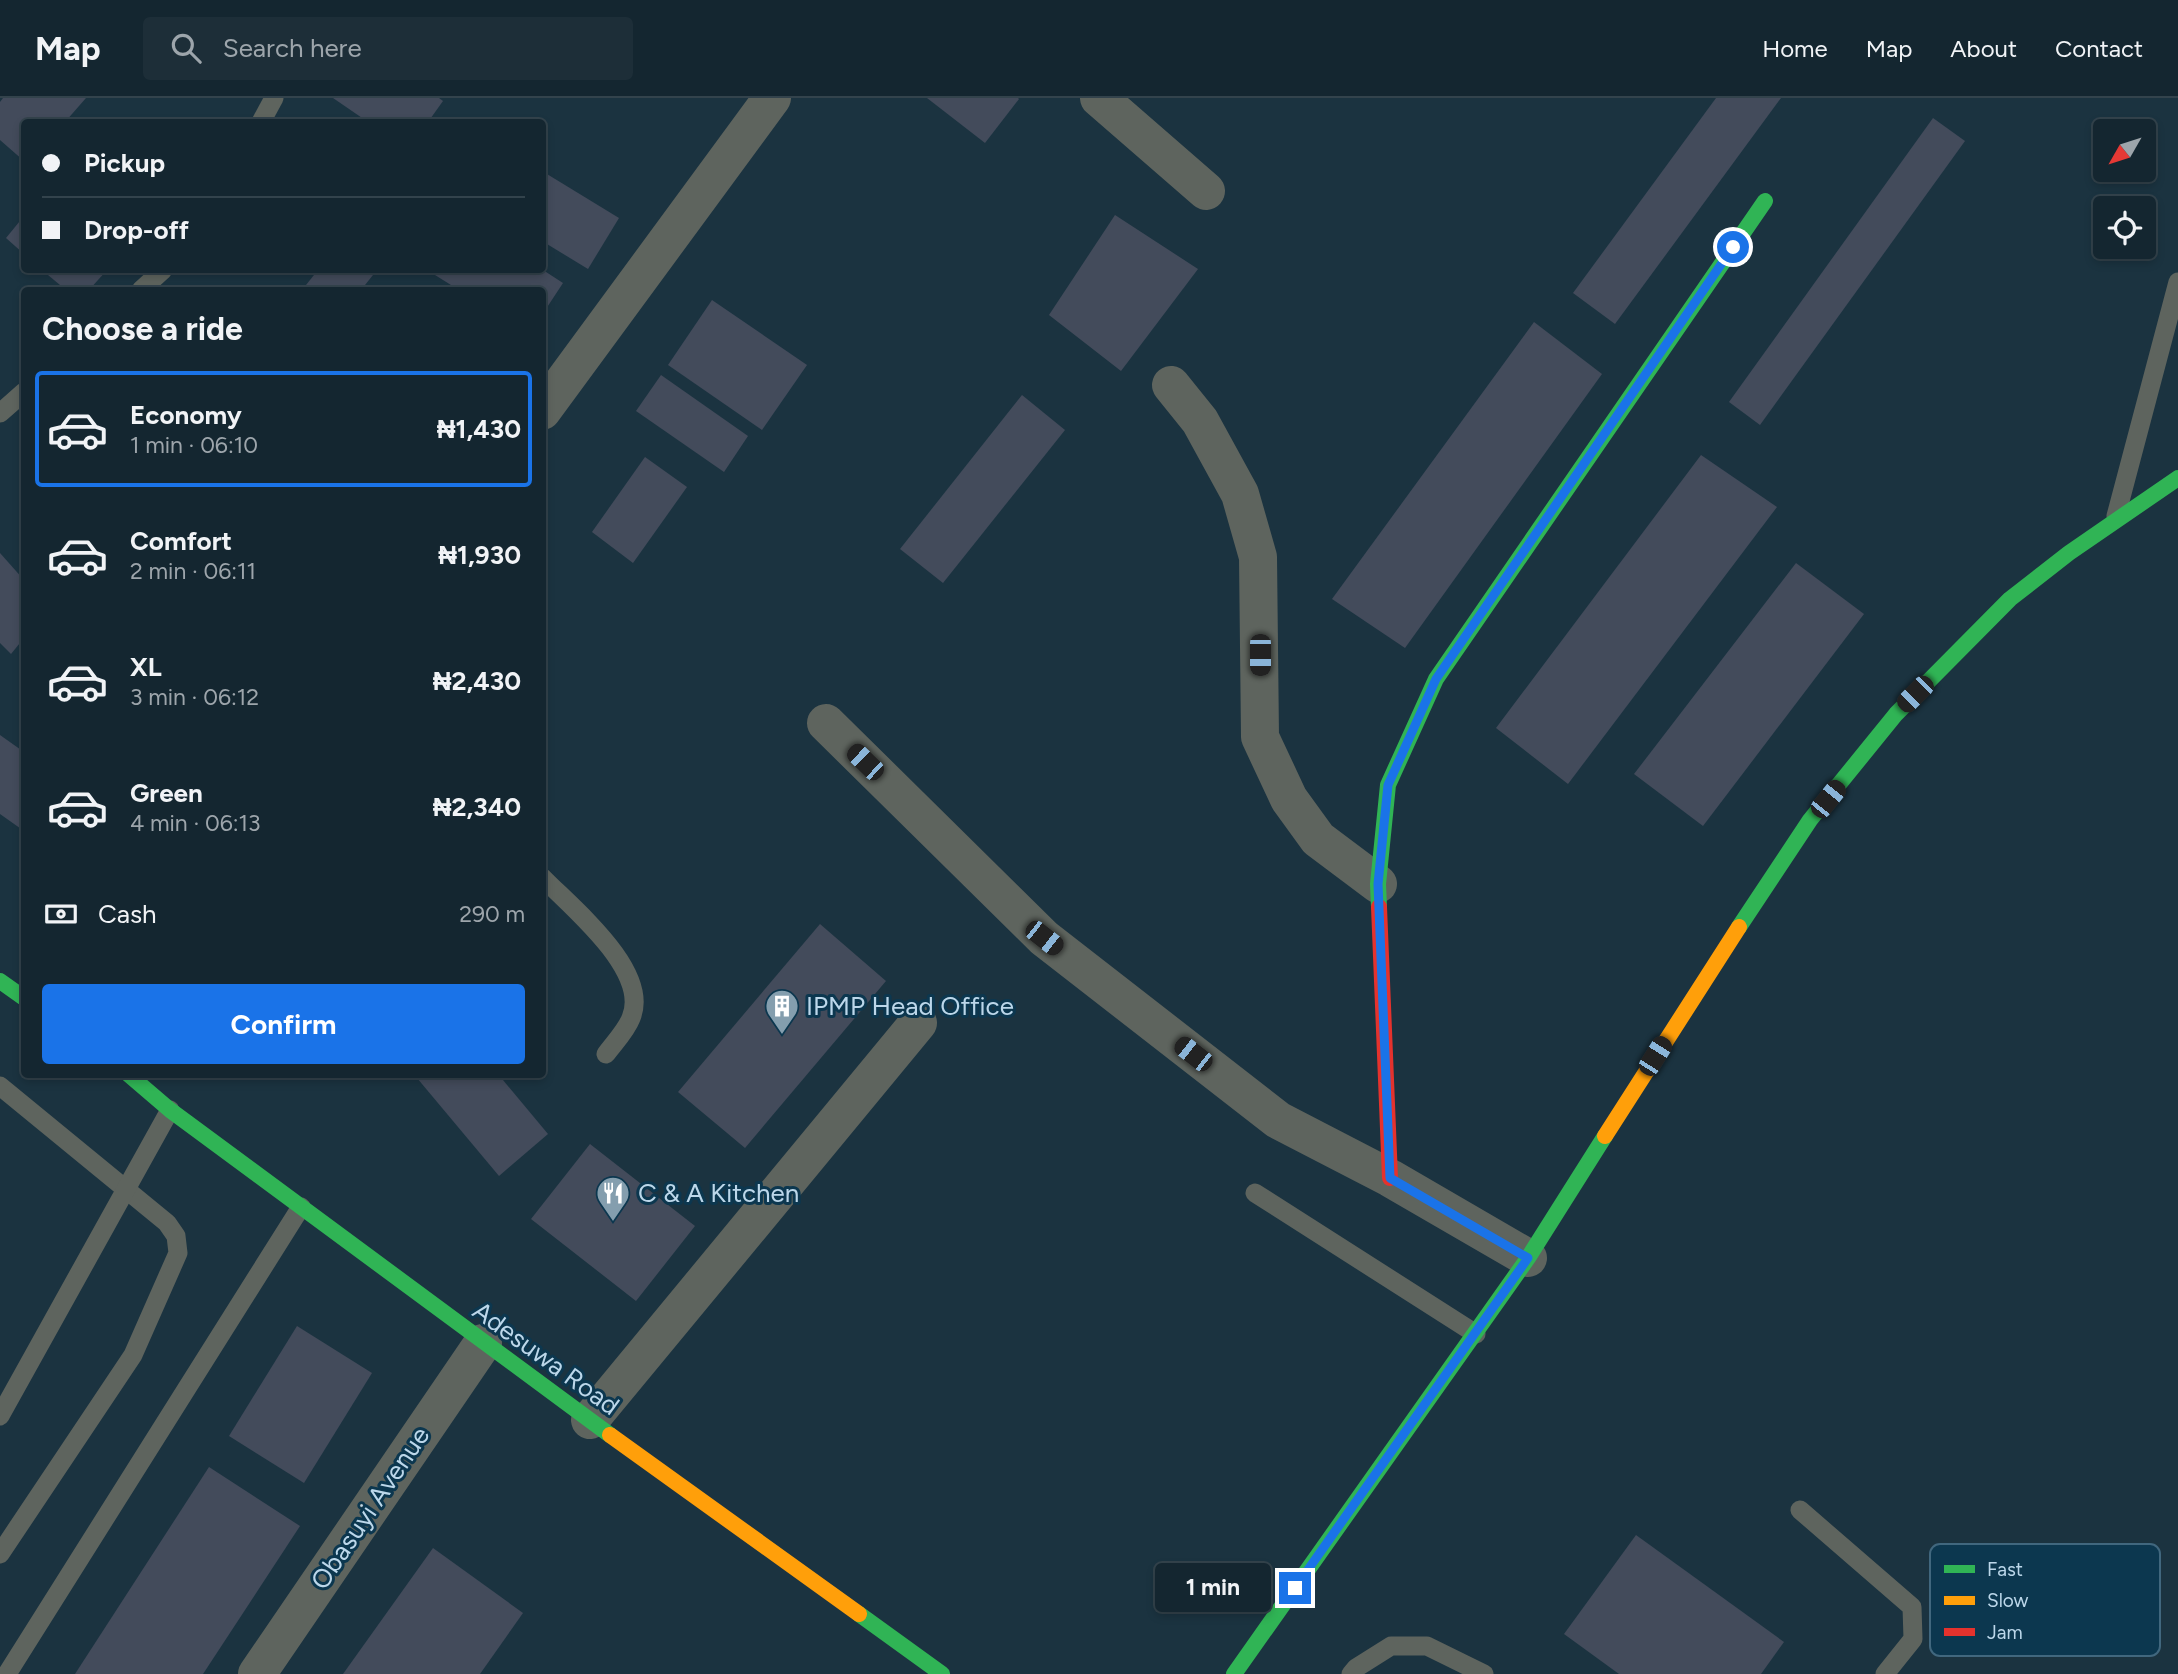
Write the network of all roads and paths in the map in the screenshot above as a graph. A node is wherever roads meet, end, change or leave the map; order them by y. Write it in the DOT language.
graph roads {
  1 [pos="274,98"];
  2 [pos="772,98"];
  3 [pos="1099,98"];
  4 [pos="263,119"];
  5 [pos="1206,191"];
  6 [pos="1765,201"];
  7 [pos="160,273"];
  8 [pos="2178,282"];
  9 [pos="144,287"];
  10 [pos="1171,385"];
  11 [pos="21,395"];
  12 [pos="546,406"];
  13 [pos="0,413"];
  14 [pos="2178,478"];
  15 [pos="2115,521"];
  16 [pos="826,723"];
  17 [pos="546,881"];
  18 [pos="1378,884"];
  19 [pos="0,981"];
  20 [pos="21,996"];
  21 [pos="918,1023"];
  22 [pos="606,1054"];
  23 [pos="133,1078"];
  24 [pos="0,1086"];
  25 [pos="170,1110"];
  26 [pos="1390,1178"];
  27 [pos="126,1191"];
  28 [pos="1255,1193"];
  29 [pos="301,1207"];
  30 [pos="1528,1258"];
  31 [pos="1476,1334"];
  32 [pos="483,1343"];
  33 [pos="0,1416"];
  34 [pos="590,1420"];
  35 [pos="1800,1510"];
  36 [pos="0,1554"];
  37 [pos="7,1674"];
  38 [pos="257,1674"];
  39 [pos="942,1674"];
  40 [pos="1234,1674"];
  41 [pos="1351,1674"];
  42 [pos="1483,1674"];
  43 [pos="1885,1674"];
  1 -- 4 [label="lane"];
  2 -- 12 [label="street"];
  3 -- 5 [label="street"];
  6 -- 18 [label="street"];
  7 -- 9 [label="lane"];
  8 -- 15 [label="lane"];
  10 -- 18 [label="street"];
  11 -- 13 [label="lane"];
  14 -- 15 [label="street"];
  15 -- 30 [label="street"];
  16 -- 26 [label="street"];
  17 -- 22 [label="lane"];
  18 -- 26 [label="street"];
  19 -- 20 [label="street"];
  21 -- 34 [label="street"];
  23 -- 25 [label="street, Adesuwa Road"];
  24 -- 27 [label="lane"];
  25 -- 27 [label="lane"];
  25 -- 29 [label="street, Adesuwa Road"];
  26 -- 30 [label="street"];
  27 -- 33 [label="lane"];
  27 -- 36 [label="lane"];
  28 -- 31 [label="lane"];
  29 -- 32 [label="street, Adesuwa Road"];
  29 -- 37 [label="lane"];
  30 -- 31 [label="street"];
  31 -- 40 [label="street"];
  32 -- 34 [label="street, Adesuwa Road"];
  32 -- 38 [label="street, Obasuyi Avenue"];
  34 -- 39 [label="street, Adesuwa Road"];
  35 -- 43 [label="lane"];
  41 -- 42 [label="lane"];
}
